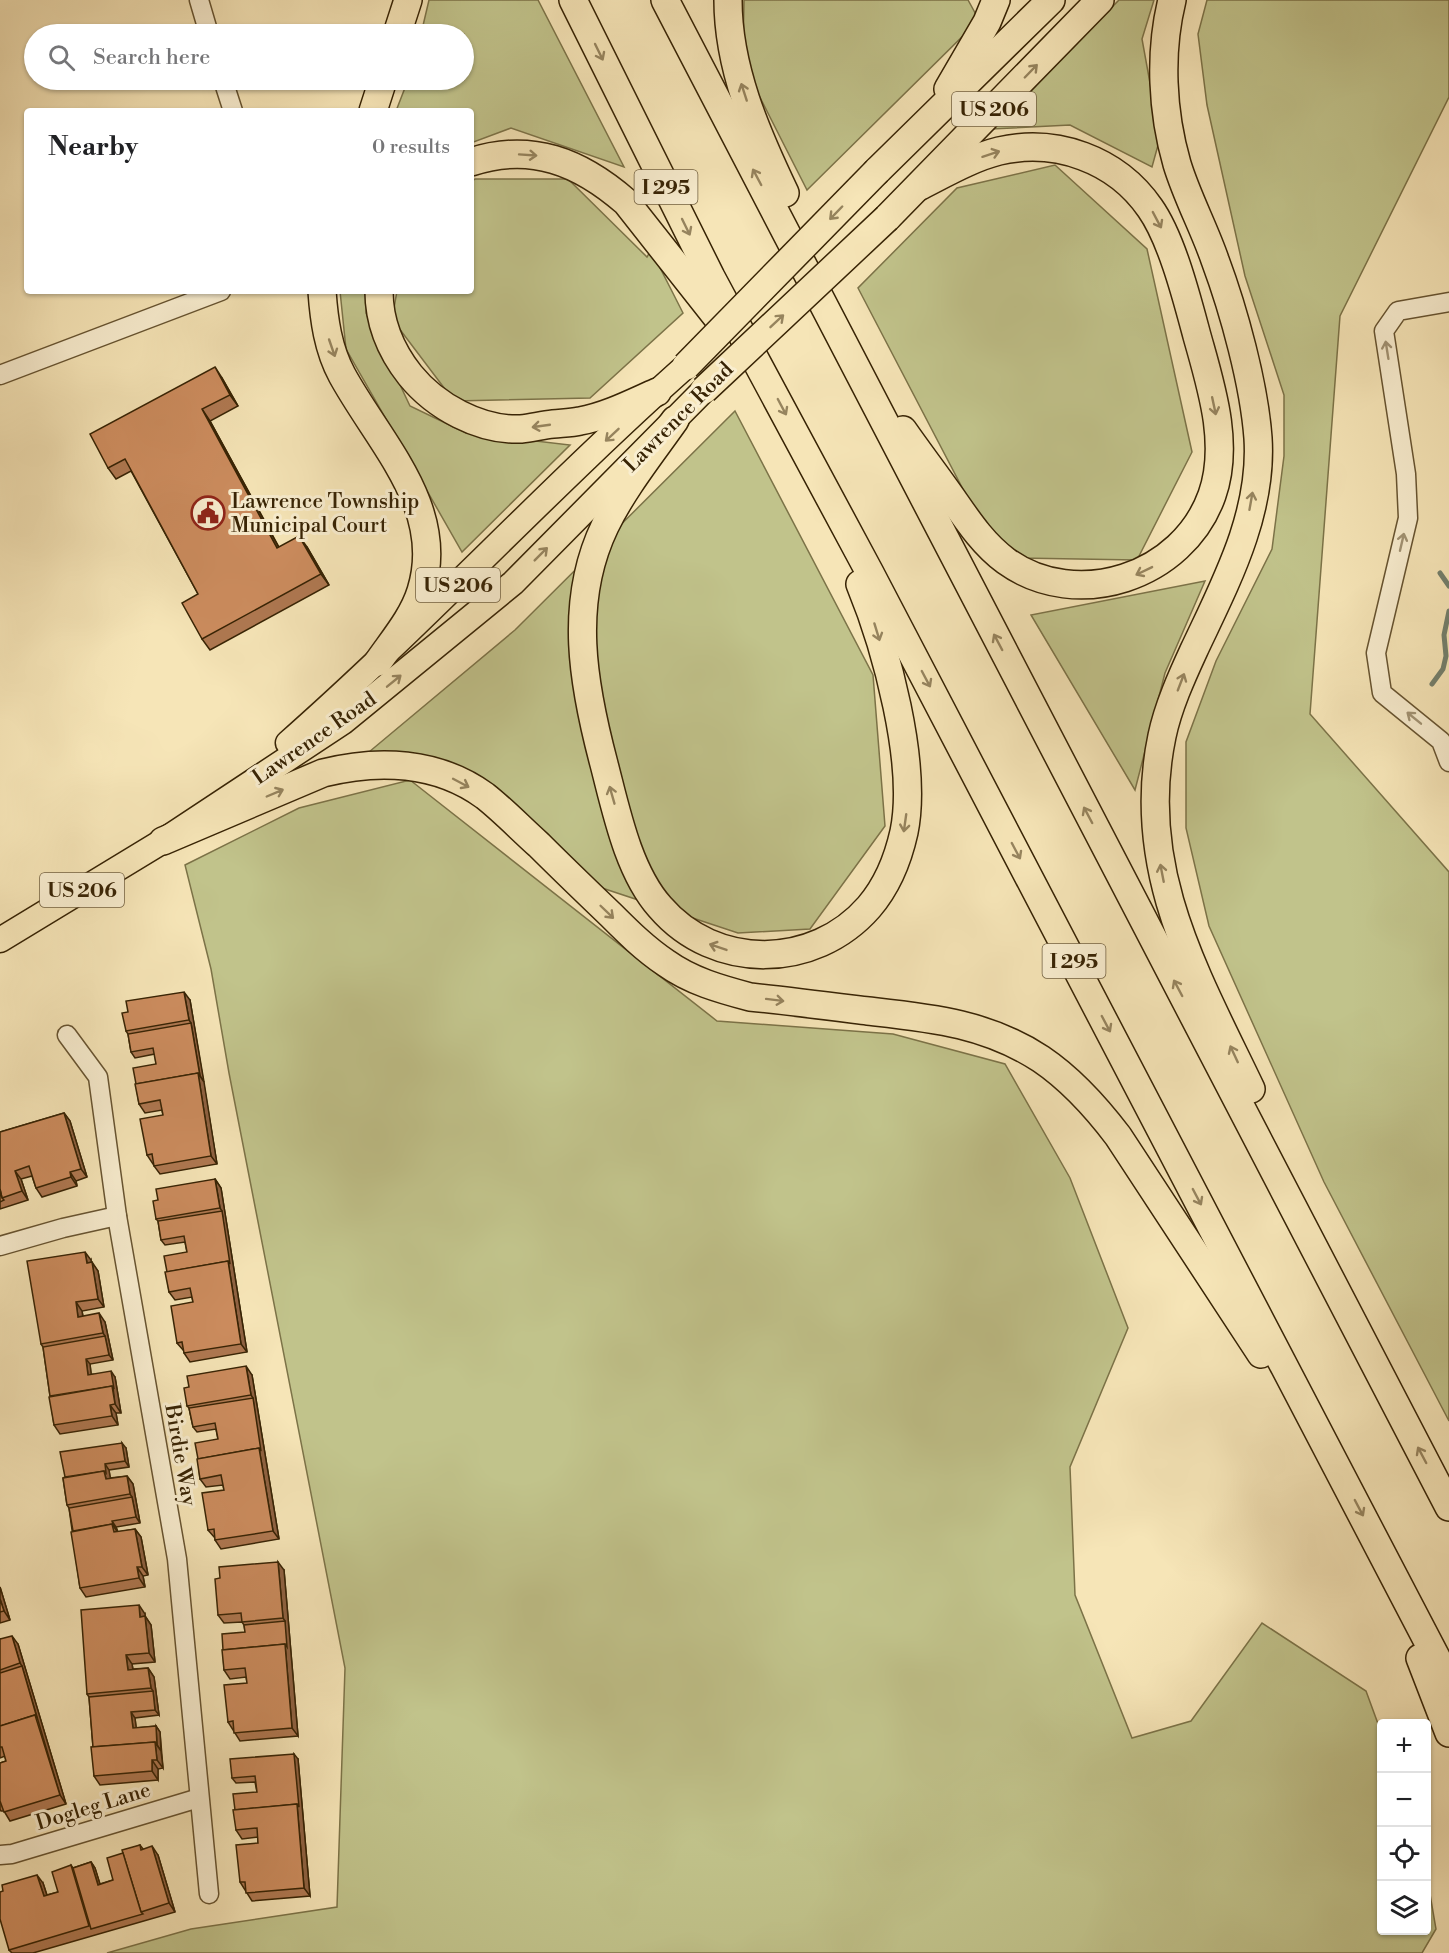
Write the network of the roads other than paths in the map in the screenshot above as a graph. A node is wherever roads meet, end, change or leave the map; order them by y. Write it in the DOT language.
graph roads {
  1 [pos="199,0"];
  2 [pos="408,0"];
  3 [pos="573,0"];
  4 [pos="664,0"];
  5 [pos="728,0"];
  6 [pos="996,0"];
  7 [pos="1051,0"];
  8 [pos="1100,0"];
  9 [pos="1172,0"];
  10 [pos="206,24"];
  11 [pos="400,24"];
  12 [pos="226,90"];
  13 [pos="380,90"];
  14 [pos="231,108"];
  15 [pos="374,108"];
  16 [pos="923,128"];
  17 [pos="474,161"];
  18 [pos="918,187"];
  19 [pos="803,266"];
  20 [pos="213,294"];
  21 [pos="322,294"];
  22 [pos="379,294"];
  23 [pos="1449,302"];
  24 [pos="844,346"];
  25 [pos="686,366"];
  26 [pos="763,372"];
  27 [pos="0,375"];
  28 [pos="704,390"];
  29 [pos="657,392"];
  30 [pos="675,420"];
  31 [pos="800,442"];
  32 [pos="378,662"];
  33 [pos="1449,762"];
  34 [pos="226,799"];
  35 [pos="163,841"];
  36 [pos="0,940"];
  37 [pos="68,1035"];
  38 [pos="117,1216"];
  39 [pos="0,1246"];
  40 [pos="1380,1375"];
  41 [pos="1346,1482"];
  42 [pos="1449,1507"];
  43 [pos="1373,1534"];
  44 [pos="1449,1682"];
  45 [pos="1449,1733"];
  46 [pos="199,1798"];
  47 [pos="0,1854"];
  48 [pos="209,1894"];
  1 -- 10 [label="street"];
  2 -- 11 [label="highway"];
  3 -- 26 [label="highway, I 295, one-way"];
  19 -- 4 [label="highway, one-way"];
  19 -- 5 [label="highway, one-way"];
  6 -- 16 [label="highway"];
  7 -- 16 [label="highway, Lawrence Road / US 206"];
  18 -- 8 [label="highway, Lawrence Road / US 206, one-way"];
  40 -- 9 [label="highway, one-way"];
  12 -- 14 [label="street"];
  13 -- 15 [label="highway"];
  16 -- 25 [label="highway, Lawrence Road / US 206, one-way, bridge"];
  17 -- 26 [label="highway, one-way"];
  18 -- 24 [label="highway, one-way"];
  28 -- 18 [label="highway, Lawrence Road / US 206, one-way, bridge"];
  19 -- 24 [label="highway"];
  20 -- 27 [label="street"];
  21 -- 32 [label="highway, one-way"];
  29 -- 22 [label="highway, one-way"];
  33 -- 23 [label="street, one-way"];
  40 -- 24 [label="highway, one-way"];
  25 -- 29 [label="main road, Lawrence Road / US 206"];
  26 -- 31 [label="highway, I 295, one-way"];
  28 -- 30 [label="main road, Lawrence Road / US 206"];
  29 -- 32 [label="main road, Lawrence Road / US 206, one-way"];
  31 -- 30 [label="highway, one-way"];
  34 -- 30 [label="main road, Lawrence Road / US 206, one-way"];
  31 -- 41 [label="highway, I 295, one-way"];
  32 -- 34 [label="main road, Lawrence Road / US 206"];
  34 -- 35 [label="main road, Lawrence Road / US 206"];
  35 -- 36 [label="main road, Lawrence Road / US 206"];
  35 -- 41 [label="highway, one-way"];
  37 -- 38 [label="street, Birdie Way"];
  38 -- 39 [label="street"];
  38 -- 46 [label="street, Birdie Way"];
  42 -- 40 [label="highway, one-way"];
  41 -- 43 [label="highway, I 295, one-way"];
  43 -- 44 [label="highway, I 295"];
  43 -- 45 [label="highway"];
  46 -- 47 [label="street, Dogleg Lane"];
  46 -- 48 [label="street, Birdie Way"];
}
